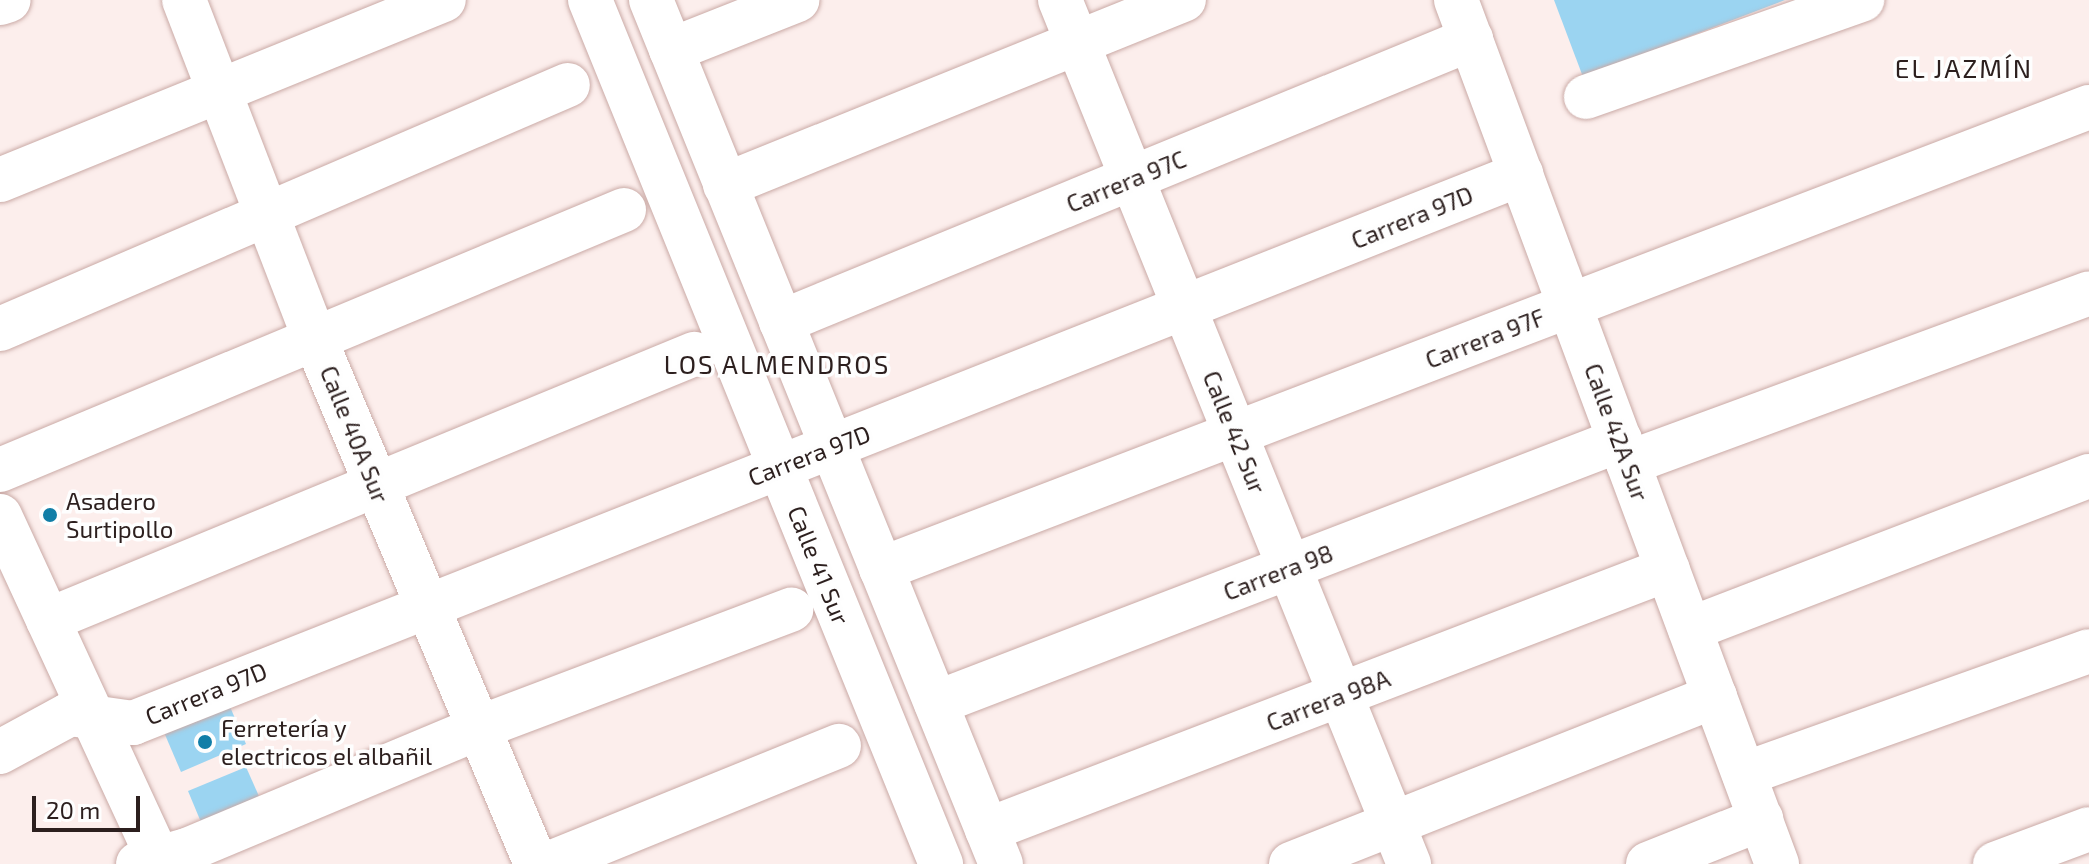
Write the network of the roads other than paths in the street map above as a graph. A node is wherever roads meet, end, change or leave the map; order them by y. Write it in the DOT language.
graph roads {
  1 [pos="9,0"];
  2 [pos="184,0"];
  3 [pos="444,0"];
  4 [pos="590,0"];
  5 [pos="651,0"];
  6 [pos="797,0"];
  7 [pos="1060,0"];
  8 [pos="1184,0"];
  9 [pos="1862,0"];
  10 [pos="0,3"];
  11 [pos="1464,20"];
  12 [pos="1078,43"];
  13 [pos="671,50"];
  14 [pos="568,85"];
  15 [pos="219,91"];
  16 [pos="1586,97"];
  17 [pos="2089,107"];
  18 [pos="1521,174"];
  19 [pos="1132,178"];
  20 [pos="0,180"];
  21 [pos="725,185"];
  22 [pos="624,210"];
  23 [pos="267,214"];
  24 [pos="2089,293"];
  25 [pos="1570,306"];
  26 [pos="1184,307"];
  27 [pos="781,322"];
  28 [pos="0,329"];
  29 [pos="315,339"];
  30 [pos="694,354"];
  31 [pos="1236,434"];
  32 [pos="832,446"];
  33 [pos="1624,451"];
  34 [pos="780,467"];
  35 [pos="0,470"];
  36 [pos="2089,476"];
  37 [pos="375,485"];
  38 [pos="6,544"];
  39 [pos="1290,567"];
  40 [pos="881,569"];
  41 [pos="1668,569"];
  42 [pos="426,606"];
  43 [pos="791,610"];
  44 [pos="48,620"];
  45 [pos="1690,629"];
  46 [pos="2089,651"];
  47 [pos="1342,694"];
  48 [pos="1715,696"];
  49 [pos="936,703"];
  50 [pos="95,721"];
  51 [pos="478,728"];
  52 [pos="839,746"];
  53 [pos="0,752"];
  54 [pos="1744,774"];
  55 [pos="1761,819"];
  56 [pos="1393,824"];
  57 [pos="2089,829"];
  58 [pos="994,847"];
  59 [pos="152,862"];
  60 [pos="536,864"];
  61 [pos="548,864"];
  62 [pos="941,864"];
  63 [pos="1291,864"];
  64 [pos="1409,864"];
  65 [pos="1648,864"];
  66 [pos="1777,864"];
  67 [pos="1995,864"];
  1 -- 10 [label="street"];
  2 -- 15 [label="street, Calle 40A Sur"];
  3 -- 15 [label="street"];
  4 -- 34 [label="street, Calle 41 Sur"];
  5 -- 13 [label="street"];
  6 -- 13 [label="street"];
  7 -- 12 [label="street, Calle 42 Sur"];
  8 -- 12 [label="street"];
  9 -- 16 [label="street"];
  11 -- 18 [label="street, Calle 42A Sur"];
  11 -- 19 [label="street, Carrera 97C"];
  12 -- 19 [label="street, Calle 42 Sur"];
  12 -- 21 [label="street"];
  13 -- 21 [label="street"];
  14 -- 23 [label="street"];
  15 -- 20 [label="street"];
  15 -- 23 [label="street, Calle 40A Sur"];
  17 -- 25 [label="street, Carrera 97F"];
  18 -- 25 [label="street, Calle 42A Sur"];
  18 -- 26 [label="street, Carrera 97D"];
  19 -- 26 [label="street, Calle 42 Sur"];
  19 -- 27 [label="street, Carrera 97C"];
  21 -- 27 [label="street"];
  22 -- 29 [label="street"];
  23 -- 28 [label="street"];
  23 -- 29 [label="street, Calle 40A Sur"];
  24 -- 33 [label="street, Carrera 98"];
  25 -- 31 [label="street, Carrera 97F"];
  25 -- 33 [label="street, Calle 42A Sur"];
  26 -- 31 [label="street, Calle 42 Sur"];
  26 -- 32 [label="street, Carrera 97D"];
  27 -- 32 [label="street"];
  29 -- 35 [label="street"];
  29 -- 37 [label="street, Calle 40A Sur"];
  30 -- 37 [label="street"];
  31 -- 39 [label="street, Calle 42 Sur"];
  31 -- 40 [label="street, Carrera 97F"];
  32 -- 34 [label="street, Carrera 97D"];
  32 -- 40 [label="street"];
  33 -- 39 [label="street, Carrera 98"];
  33 -- 41 [label="street, Calle 42A Sur"];
  34 -- 42 [label="street, Carrera 97D"];
  34 -- 62 [label="street, Calle 41 Sur"];
  36 -- 45 [label="street"];
  37 -- 42 [label="street, Calle 40A Sur"];
  37 -- 44 [label="street"];
  38 -- 44 [label="street"];
  39 -- 47 [label="street, Calle 42 Sur"];
  39 -- 49 [label="street, Carrera 98"];
  40 -- 49 [label="street"];
  41 -- 45 [label="street, Calle 42A Sur"];
  41 -- 47 [label="street, Carrera 98A"];
  42 -- 50 [label="street, Carrera 97D"];
  42 -- 51 [label="street, Calle 40A Sur"];
  43 -- 51 [label="street"];
  44 -- 50 [label="street"];
  45 -- 48 [label="street, Calle 42A Sur"];
  46 -- 54 [label="street"];
  47 -- 56 [label="street, Calle 42 Sur"];
  47 -- 58 [label="street, Carrera 98A"];
  48 -- 54 [label="street, Calle 42A Sur"];
  48 -- 56 [label="street"];
  49 -- 58 [label="street"];
  50 -- 53 [label="street, Carrera 97D"];
  50 -- 59 [label="street"];
  51 -- 59 [label="street"];
  51 -- 60 [label="street, Calle 40A Sur"];
  52 -- 61 [label="street"];
  54 -- 55 [label="street, Calle 42A Sur"];
  55 -- 65 [label="street"];
  55 -- 66 [label="street, Calle 42A Sur"];
  56 -- 63 [label="street"];
  56 -- 64 [label="street, Calle 42 Sur"];
  57 -- 67 [label="street"];
}
